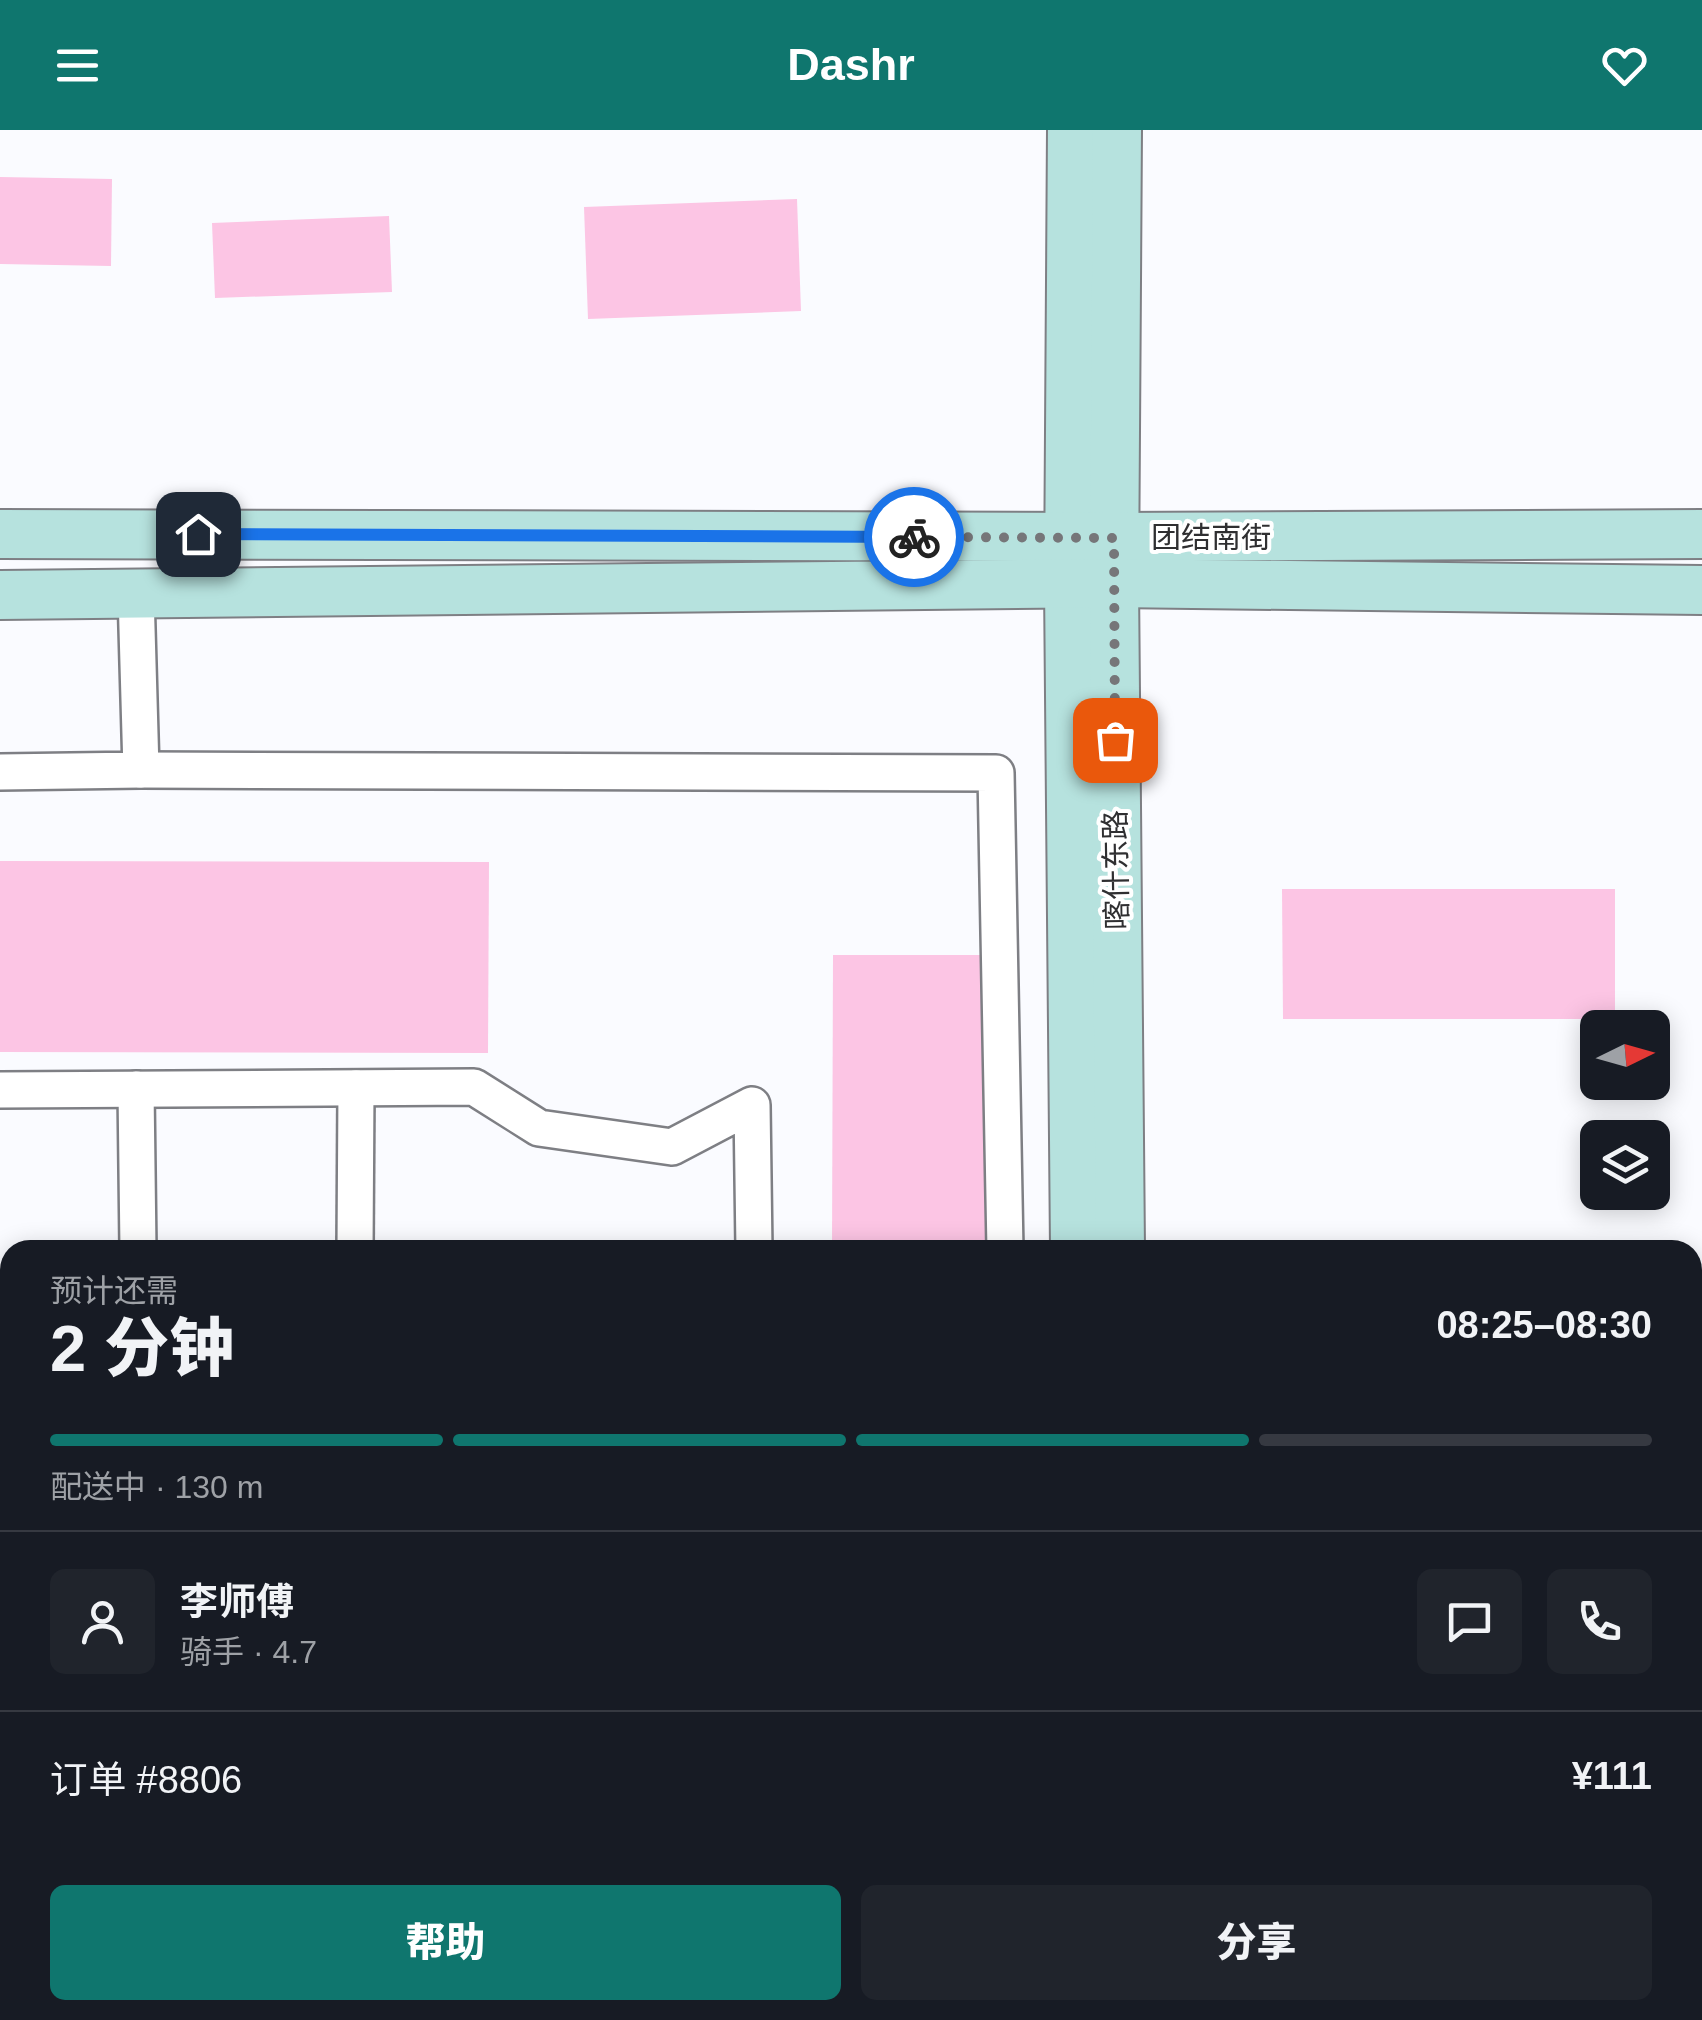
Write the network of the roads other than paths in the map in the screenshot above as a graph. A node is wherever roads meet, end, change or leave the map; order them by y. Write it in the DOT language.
graph roads {
  1 [pos="1072,130"];
  2 [pos="1117,130"];
  3 [pos="0,534"];
  4 [pos="1702,534"];
  5 [pos="1091,560"];
  6 [pos="1702,590"];
  7 [pos="136,594"];
  8 [pos="0,595"];
  9 [pos="141,770"];
  10 [pos="0,772"];
  11 [pos="356,1088"];
  12 [pos="0,1090"];
  13 [pos="136,1090"];
  14 [pos="138,1240"];
  15 [pos="354,1240"];
  16 [pos="754,1240"];
  17 [pos="1005,1240"];
  18 [pos="1075,1240"];
  19 [pos="1120,1240"];
  1 -- 5 [label="main road, 喀什东路"];
  2 -- 5 [label="main road, 喀什东路"];
  3 -- 5 [label="main road, 团结南街"];
  4 -- 5 [label="main road, 团结南街"];
  5 -- 6 [label="main road"];
  5 -- 7 [label="main road"];
  5 -- 18 [label="main road, 喀什东路"];
  5 -- 19 [label="main road, 喀什东路"];
  7 -- 8 [label="main road"];
  7 -- 9 [label="street"];
  9 -- 10 [label="street"];
  9 -- 17 [label="street"];
  11 -- 13 [label="street"];
  11 -- 15 [label="street"];
  11 -- 16 [label="street"];
  12 -- 13 [label="street"];
  13 -- 14 [label="street"];
}
